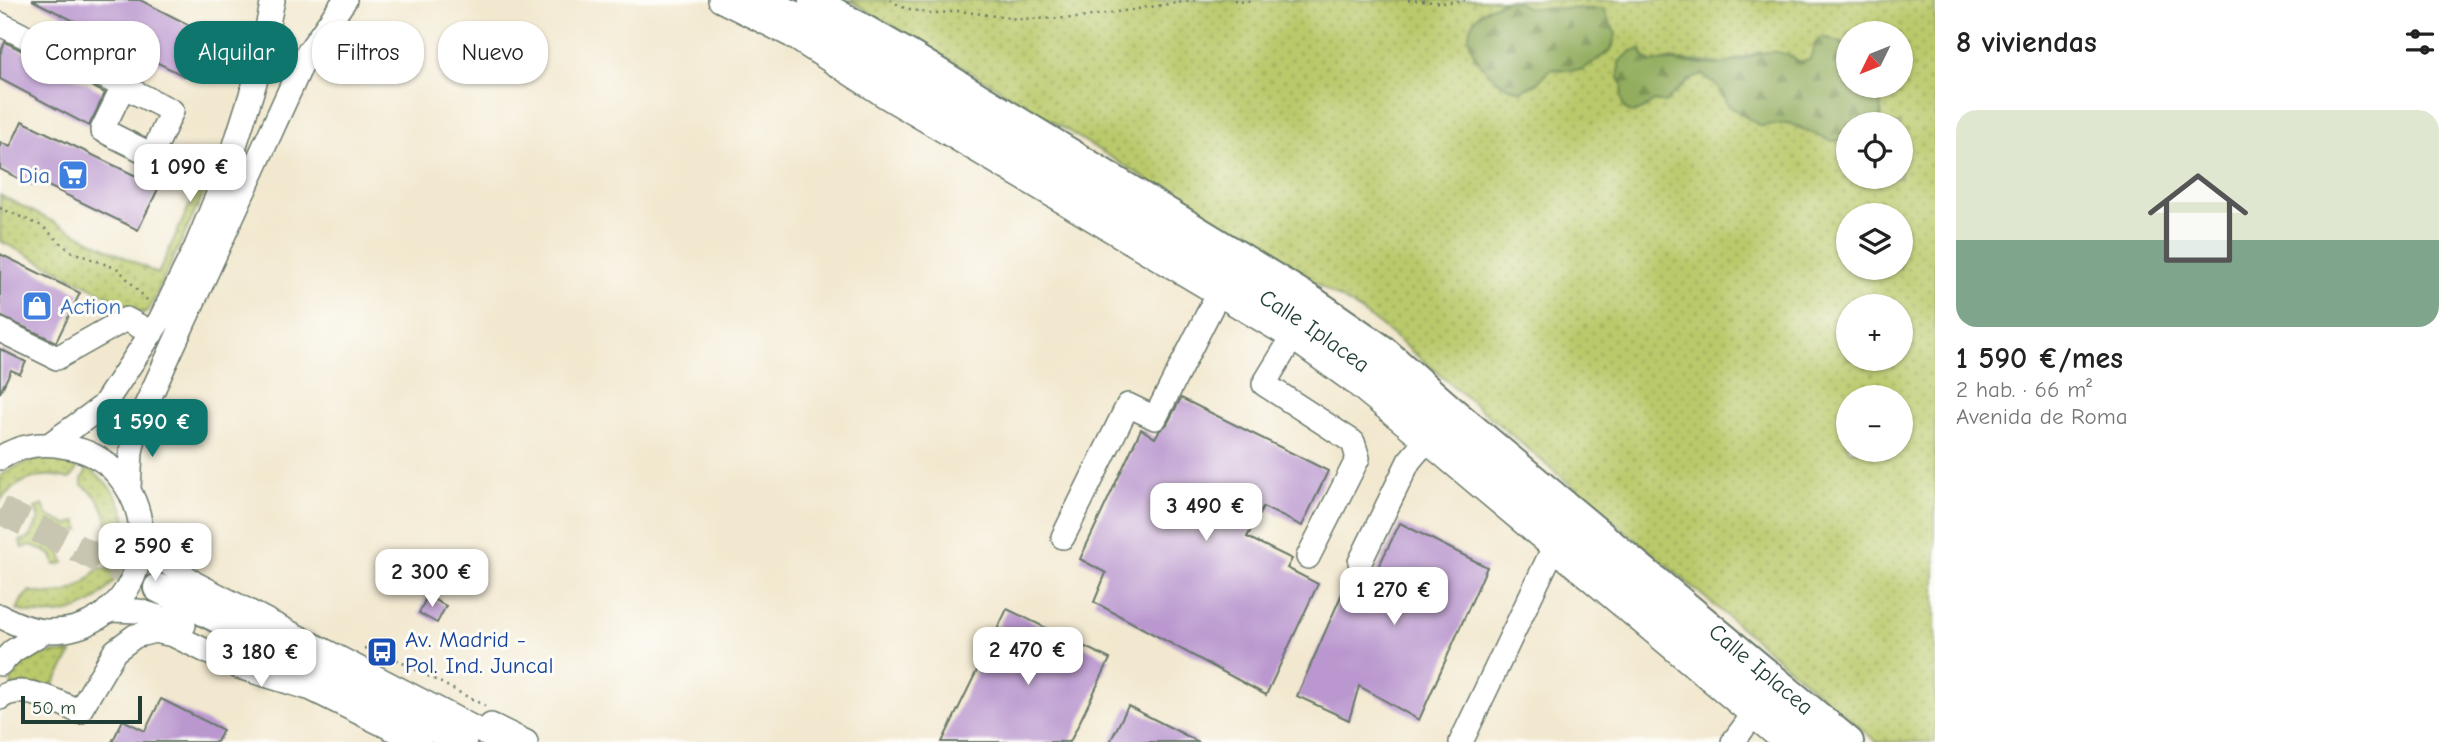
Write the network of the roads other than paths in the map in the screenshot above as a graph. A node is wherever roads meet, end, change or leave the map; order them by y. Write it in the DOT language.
graph roads {
  1 [pos="273,0"];
  2 [pos="345,0"];
  3 [pos="720,0"];
  4 [pos="758,0"];
  5 [pos="813,0"];
  6 [pos="0,24"];
  7 [pos="123,87"];
  8 [pos="1218,294"];
  9 [pos="0,330"];
  10 [pos="152,333"];
  11 [pos="1292,338"];
  12 [pos="1426,441"];
  13 [pos="50,444"];
  14 [pos="0,458"];
  15 [pos="129,488"];
  16 [pos="143,530"];
  17 [pos="1063,537"];
  18 [pos="1553,549"];
  19 [pos="1308,557"];
  20 [pos="1360,562"];
  21 [pos="158,588"];
  22 [pos="108,611"];
  23 [pos="0,616"];
  24 [pos="45,631"];
  25 [pos="329,651"];
  26 [pos="0,664"];
  27 [pos="308,688"];
  28 [pos="0,698"];
  29 [pos="1753,715"];
  30 [pos="413,741"];
  31 [pos="462,742"];
  32 [pos="501,742"];
  33 [pos="526,742"];
  34 [pos="1461,742"];
  35 [pos="1733,742"];
  36 [pos="1784,742"];
  37 [pos="1816,742"];
  38 [pos="1849,742"];
  1 -- 10 [label="street"];
  2 -- 15 [label="street"];
  3 -- 8 [label="street"];
  4 -- 37 [label="main road, Calle Iplacea"];
  5 -- 38 [label="main road, Calle Iplacea"];
  6 -- 7 [label="street"];
  8 -- 11 [label="street"];
  8 -- 17 [label="street"];
  9 -- 10 [label="street"];
  10 -- 13 [label="street"];
  11 -- 12 [label="street"];
  11 -- 19 [label="street"];
  12 -- 18 [label="street"];
  12 -- 20 [label="street"];
  13 -- 14 [label="street"];
  13 -- 15 [label="street"];
  15 -- 16 [label="street"];
  16 -- 22 [label="street"];
  16 -- 25 [label="street"];
  18 -- 29 [label="street"];
  18 -- 34 [label="street"];
  21 -- 31 [label="main road"];
  22 -- 24 [label="street"];
  22 -- 27 [label="street"];
  23 -- 24 [label="street"];
  24 -- 26 [label="street"];
  25 -- 32 [label="street"];
  25 -- 33 [label="street"];
  27 -- 28 [label="street"];
  27 -- 30 [label="street"];
  29 -- 35 [label="street"];
  29 -- 36 [label="street"];
}
